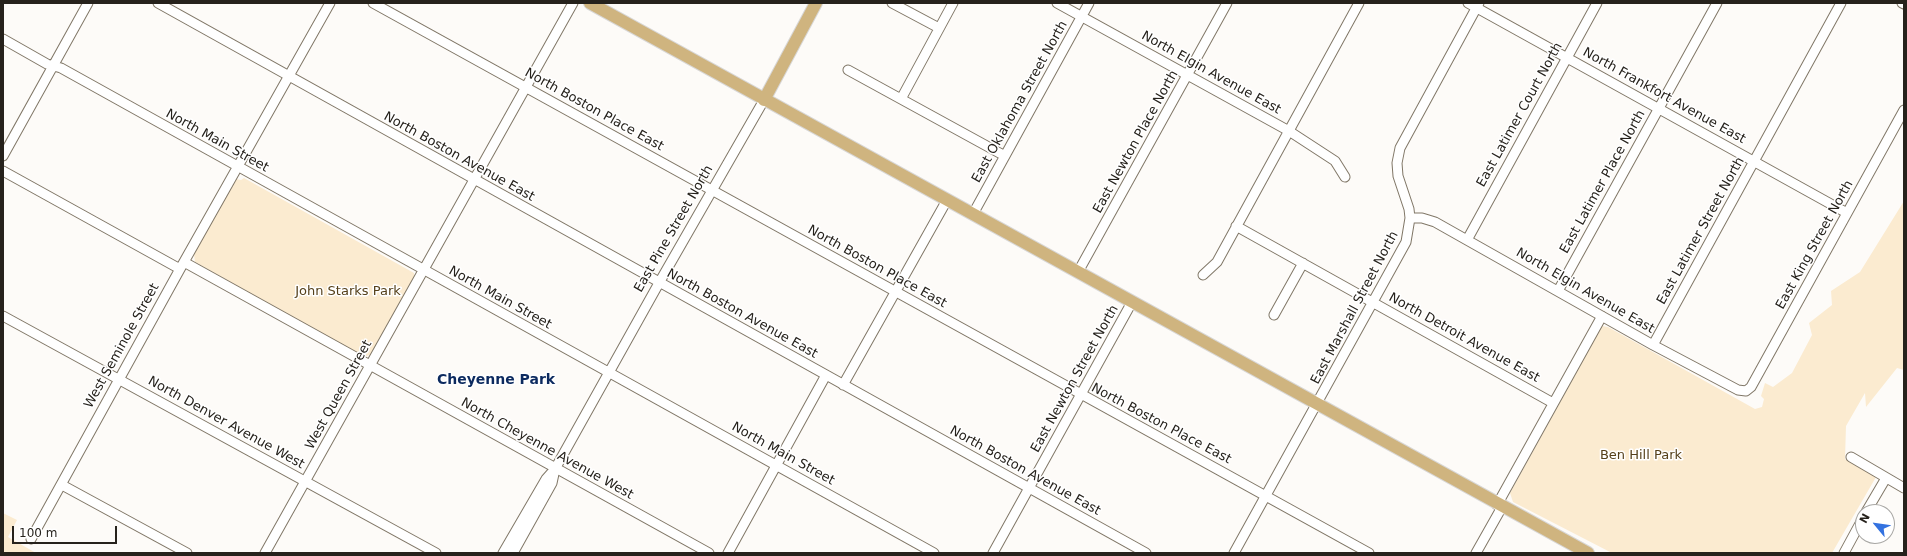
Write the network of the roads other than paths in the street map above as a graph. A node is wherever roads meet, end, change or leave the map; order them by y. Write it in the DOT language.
graph roads {
  1 [pos="88,3"];
  2 [pos="158,3"];
  3 [pos="330,3"];
  4 [pos="373,3"];
  5 [pos="573,3"];
  6 [pos="590,3"];
  7 [pos="816,3"];
  8 [pos="892,3"];
  9 [pos="953,3"];
  10 [pos="1057,3"];
  11 [pos="1089,3"];
  12 [pos="1227,3"];
  13 [pos="1360,3"];
  14 [pos="1597,3"];
  15 [pos="1717,3"];
  16 [pos="1841,3"];
  17 [pos="1474,4"];
  18 [pos="1082,17"];
  19 [pos="939,28"];
  20 [pos="3,40"];
  21 [pos="1566,58"];
  22 [pos="53,66"];
  23 [pos="848,70"];
  24 [pos="1188,75"];
  25 [pos="289,77"];
  26 [pos="525,87"];
  27 [pos="901,98"];
  28 [pos="764,100"];
  29 [pos="1658,108"];
  30 [pos="1904,110"];
  31 [pos="1289,131"];
  32 [pos="3,156"];
  33 [pos="1005,156"];
  34 [pos="1754,161"];
  35 [pos="238,168"];
  36 [pos="3,171"];
  37 [pos="1345,177"];
  38 [pos="474,180"];
  39 [pos="713,191"];
  40 [pos="947,200"];
  41 [pos="1847,213"];
  42 [pos="974,214"];
  43 [pos="1410,218"];
  44 [pos="1236,226"];
  45 [pos="1467,240"];
  46 [pos="1302,263"];
  47 [pos="182,265"];
  48 [pos="423,271"];
  49 [pos="1078,272"];
  50 [pos="1202,275"];
  51 [pos="659,283"];
  52 [pos="1558,291"];
  53 [pos="896,292"];
  54 [pos="1132,302"];
  55 [pos="1373,302"];
  56 [pos="1274,315"];
  57 [pos="3,316"];
  58 [pos="1602,316"];
  59 [pos="1653,345"];
  60 [pos="371,366"];
  61 [pos="609,373"];
  62 [pos="826,375"];
  63 [pos="119,379"];
  64 [pos="844,385"];
  65 [pos="1746,391"];
  66 [pos="1080,395"];
  67 [pos="1554,403"];
  68 [pos="1317,405"];
  69 [pos="1850,457"];
  70 [pos="775,465"];
  71 [pos="555,469"];
  72 [pos="1886,478"];
  73 [pos="306,482"];
  74 [pos="62,485"];
  75 [pos="1029,488"];
  76 [pos="1904,488"];
  77 [pos="1266,496"];
  78 [pos="1871,504"];
  79 [pos="1500,506"];
  80 [pos="1855,533"];
  81 [pos="31,539"];
  82 [pos="186,553"];
  83 [pos="265,553"];
  84 [pos="436,553"];
  85 [pos="503,553"];
  86 [pos="513,553"];
  87 [pos="709,553"];
  88 [pos="728,553"];
  89 [pos="934,553"];
  90 [pos="993,553"];
  91 [pos="1146,553"];
  92 [pos="1234,553"];
  93 [pos="1369,553"];
  94 [pos="1476,553"];
  95 [pos="1588,553"];
  96 [pos="1844,553"];
  1 -- 22 [label="street"];
  2 -- 25 [label="street, North Boston Avenue East"];
  3 -- 25 [label="street, West Seminole Street"];
  4 -- 26 [label="street, North Boston Place East"];
  5 -- 26 [label="street, West Queen Street"];
  6 -- 28 [label="main road"];
  7 -- 28 [label="main road, East Pine Street North"];
  8 -- 19 [label="street"];
  9 -- 19 [label="street"];
  10 -- 18 [label="street, North Elgin Avenue East"];
  11 -- 18 [label="street, East Oklahoma Street North"];
  12 -- 24 [label="street, East Newton Place North"];
  13 -- 31 [label="street"];
  14 -- 21 [label="street, East Latimer Court North"];
  15 -- 29 [label="street, East Latimer Place North"];
  16 -- 34 [label="street, East Latimer Street North"];
  17 -- 21 [label="street, North Frankfort Avenue East"];
  17 -- 43 [label="street, East Marshall Street North"];
  18 -- 24 [label="street, North Elgin Avenue East"];
  18 -- 33 [label="street, East Oklahoma Street North"];
  19 -- 27 [label="street"];
  20 -- 22 [label="street, North Main Street"];
  21 -- 29 [label="street, North Frankfort Avenue East"];
  21 -- 45 [label="street, East Latimer Court North"];
  22 -- 32 [label="street"];
  22 -- 35 [label="street, North Main Street"];
  23 -- 27 [label="street"];
  24 -- 31 [label="street, North Elgin Avenue East"];
  24 -- 49 [label="street, East Newton Place North"];
  25 -- 35 [label="street, West Seminole Street"];
  25 -- 38 [label="street, North Boston Avenue East"];
  26 -- 38 [label="street, West Queen Street"];
  26 -- 39 [label="street, North Boston Place East"];
  27 -- 33 [label="street"];
  28 -- 39 [label="street, East Pine Street North"];
  28 -- 40 [label="main road"];
  29 -- 34 [label="street, North Frankfort Avenue East"];
  29 -- 52 [label="street, East Latimer Place North"];
  30 -- 41 [label="street, East King Street North"];
  31 -- 37 [label="street, North Elgin Avenue East"];
  31 -- 44 [label="street"];
  33 -- 42 [label="street, East Oklahoma Street North"];
  34 -- 41 [label="street, North Frankfort Avenue East"];
  34 -- 59 [label="street, East Latimer Street North"];
  35 -- 47 [label="street, West Seminole Street"];
  35 -- 48 [label="street, North Main Street"];
  36 -- 47 [label="street, North Cheyenne Avenue West"];
  38 -- 48 [label="street, West Queen Street"];
  38 -- 51 [label="street, North Boston Avenue East"];
  39 -- 51 [label="street, East Pine Street North"];
  39 -- 53 [label="street, North Boston Place East"];
  40 -- 42 [label="main road"];
  40 -- 53 [label="street"];
  41 -- 65 [label="street, East King Street North"];
  42 -- 49 [label="main road"];
  43 -- 45 [label="street, North Elgin Avenue East"];
  43 -- 55 [label="street, East Marshall Street North"];
  44 -- 46 [label="street, North Detroit Avenue East"];
  44 -- 50 [label="street"];
  45 -- 52 [label="street, North Elgin Avenue East"];
  46 -- 55 [label="street, North Detroit Avenue East"];
  46 -- 56 [label="street"];
  47 -- 60 [label="street, North Cheyenne Avenue West"];
  47 -- 63 [label="street, West Seminole Street"];
  48 -- 60 [label="street, West Queen Street"];
  48 -- 61 [label="street, North Main Street"];
  49 -- 54 [label="main road"];
  51 -- 61 [label="street, East Pine Street North"];
  51 -- 62 [label="street, North Boston Avenue East"];
  52 -- 58 [label="street, North Elgin Avenue East"];
  53 -- 64 [label="street"];
  53 -- 66 [label="street, North Boston Place East"];
  54 -- 66 [label="street, East Newton Street North"];
  54 -- 68 [label="main road"];
  55 -- 67 [label="street, North Detroit Avenue East"];
  55 -- 68 [label="street, East Marshall Street North"];
  57 -- 63 [label="street, North Denver Avenue West"];
  58 -- 59 [label="street, North Elgin Avenue East"];
  58 -- 67 [label="street"];
  59 -- 65 [label="street, North Elgin Avenue East"];
  60 -- 71 [label="street, North Cheyenne Avenue West"];
  60 -- 73 [label="street, West Queen Street"];
  61 -- 70 [label="street, North Main Street"];
  61 -- 71 [label="street, East Pine Street North"];
  62 -- 64 [label="street, North Boston Avenue East"];
  62 -- 70 [label="street"];
  63 -- 73 [label="street, North Denver Avenue West"];
  63 -- 74 [label="street, West Seminole Street"];
  64 -- 75 [label="street, North Boston Avenue East"];
  66 -- 75 [label="street, East Newton Street North"];
  66 -- 77 [label="street, North Boston Place East"];
  67 -- 79 [label="street"];
  68 -- 77 [label="street, East Marshall Street North"];
  68 -- 79 [label="main road"];
  69 -- 72 [label="street"];
  70 -- 88 [label="street"];
  70 -- 89 [label="street, North Main Street"];
  71 -- 85 [label="street, East Pine Street North"];
  71 -- 86 [label="street, East Pine Street North"];
  71 -- 87 [label="street, North Cheyenne Avenue West"];
  72 -- 76 [label="street"];
  72 -- 78 [label="street"];
  73 -- 83 [label="street, West Queen Street"];
  73 -- 84 [label="street, North Denver Avenue West"];
  74 -- 81 [label="street, West Seminole Street"];
  74 -- 82 [label="street"];
  75 -- 90 [label="street, East Newton Street North"];
  75 -- 91 [label="street, North Boston Avenue East"];
  77 -- 92 [label="street, East Marshall Street North"];
  77 -- 93 [label="street, North Boston Place East"];
  79 -- 94 [label="street"];
  79 -- 95 [label="main road"];
  80 -- 96 [label="street"];
}
